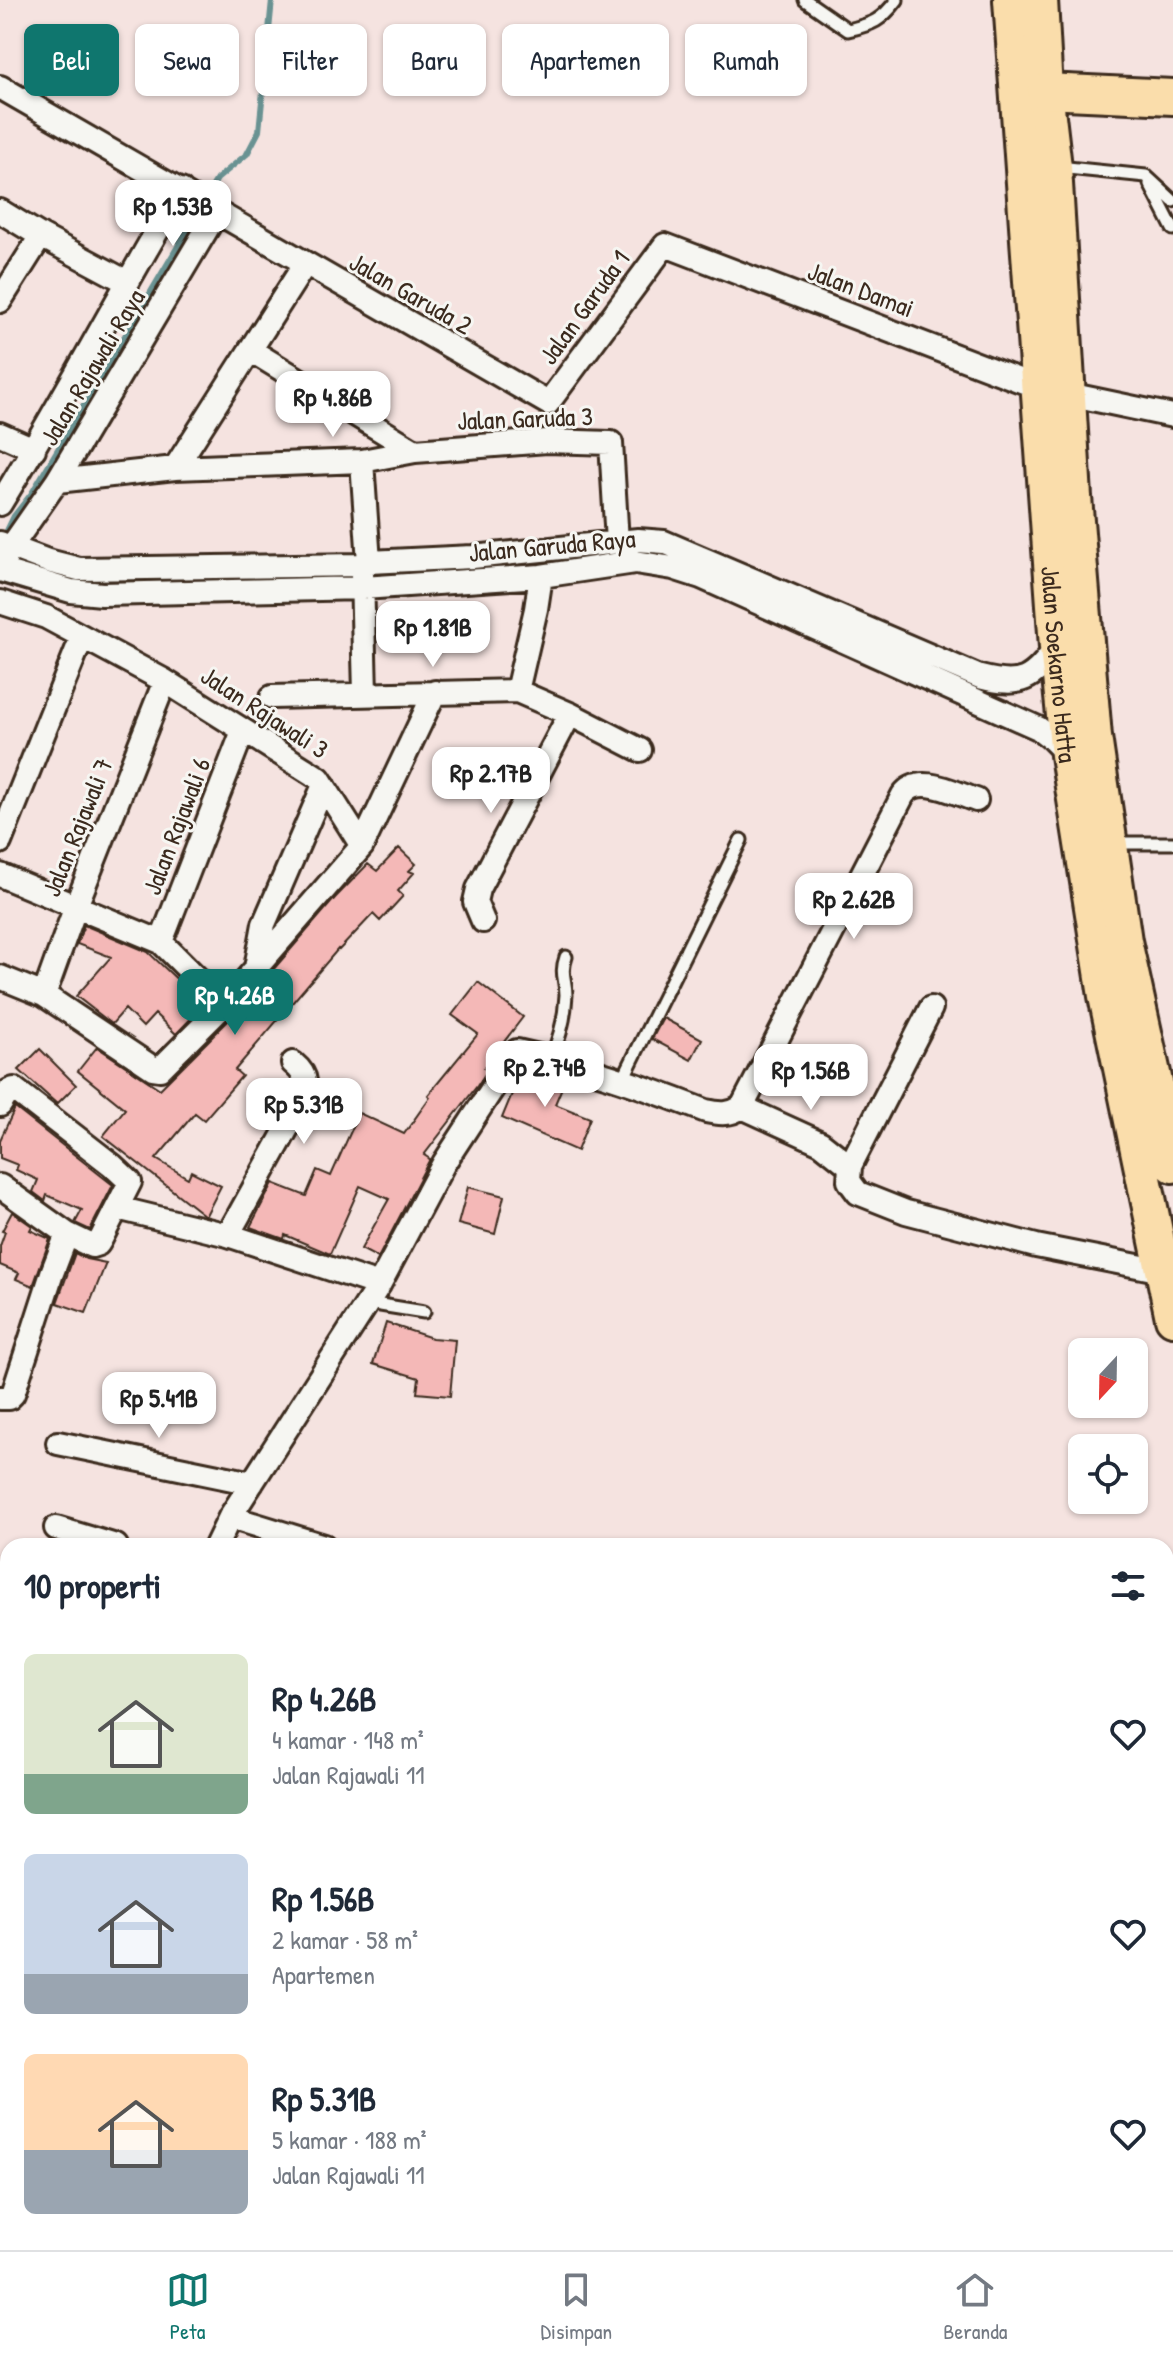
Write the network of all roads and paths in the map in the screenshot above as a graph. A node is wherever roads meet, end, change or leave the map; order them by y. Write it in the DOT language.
graph roads {
  1 [pos="805,0"];
  2 [pos="897,0"];
  3 [pos="1011,0"];
  4 [pos="1040,0"];
  5 [pos="0,87"];
  6 [pos="1045,91"];
  7 [pos="1173,97"];
  8 [pos="1054,167"];
  9 [pos="1146,176"];
  10 [pos="1173,201"];
  11 [pos="201,203"];
  12 [pos="0,211"];
  13 [pos="1173,229"];
  14 [pos="41,236"];
  15 [pos="665,245"];
  16 [pos="305,264"];
  17 [pos="127,282"];
  18 [pos="0,301"];
  19 [pos="250,350"];
  20 [pos="1053,390"];
  21 [pos="548,403"];
  22 [pos="1173,416"];
  23 [pos="0,434"];
  24 [pos="547,441"];
  25 [pos="34,449"];
  26 [pos="415,451"];
  27 [pos="362,461"];
  28 [pos="175,468"];
  29 [pos="57,481"];
  30 [pos="0,504"];
  31 [pos="617,542"];
  32 [pos="6,545"];
  33 [pos="365,564"];
  34 [pos="0,571"];
  35 [pos="541,576"];
  36 [pos="363,588"];
  37 [pos="0,602"];
  38 [pos="82,637"];
  39 [pos="1057,647"];
  40 [pos="165,681"];
  41 [pos="517,691"];
  42 [pos="435,692"];
  43 [pos="365,694"];
  44 [pos="272,697"];
  45 [pos="570,714"];
  46 [pos="243,731"];
  47 [pos="640,750"];
  48 [pos="1068,755"];
  49 [pos="324,785"];
  50 [pos="976,800"];
  51 [pos="741,840"];
  52 [pos="0,842"];
  53 [pos="1109,843"];
  54 [pos="1173,843"];
  55 [pos="362,846"];
  56 [pos="0,875"];
  57 [pos="275,899"];
  58 [pos="76,906"];
  59 [pos="298,920"];
  60 [pos="483,921"];
  61 [pos="161,942"];
  62 [pos="566,957"];
  63 [pos="256,969"];
  64 [pos="0,977"];
  65 [pos="44,995"];
  66 [pos="224,1005"];
  67 [pos="931,1008"];
  68 [pos="551,1058"];
  69 [pos="293,1063"];
  70 [pos="623,1079"];
  71 [pos="0,1105"];
  72 [pos="742,1107"];
  73 [pos="1144,1107"];
  74 [pos="1173,1165"];
  75 [pos="850,1166"];
  76 [pos="0,1186"];
  77 [pos="117,1208"];
  78 [pos="67,1234"];
  79 [pos="228,1235"];
  80 [pos="1163,1271"];
  81 [pos="374,1294"];
  82 [pos="424,1312"];
  83 [pos="1173,1318"];
  84 [pos="0,1398"];
  85 [pos="58,1443"];
  86 [pos="252,1483"];
  87 [pos="230,1517"];
  88 [pos="56,1528"];
  89 [pos="89,1538"];
  90 [pos="220,1538"];
  91 [pos="298,1538"];
  1 -- 2 [label="lane"];
  3 -- 20 [label="main road, Jalan Soekarno Hatta"];
  4 -- 6 [label="main road, Jalan Soekarno Hatta"];
  5 -- 11 [label="street, Jalan Garuda 2"];
  6 -- 7 [label="main road"];
  6 -- 8 [label="main road, Jalan Soekarno Hatta"];
  8 -- 9 [label="lane"];
  8 -- 20 [label="main road, Jalan Soekarno Hatta"];
  9 -- 10 [label="lane"];
  9 -- 13 [label="lane"];
  11 -- 16 [label="street, Jalan Garuda 2"];
  11 -- 17 [label="street"];
  11 -- 29 [label="street, Jalan Rajawali Raya"];
  12 -- 14 [label="street"];
  14 -- 17 [label="street"];
  14 -- 18 [label="street"];
  15 -- 20 [label="street, Jalan Damai"];
  15 -- 21 [label="street, Jalan Garuda 1"];
  16 -- 19 [label="street"];
  16 -- 21 [label="street, Jalan Garuda 2"];
  17 -- 25 [label="street"];
  19 -- 26 [label="street"];
  19 -- 28 [label="street"];
  20 -- 22 [label="street, Jalan Damai"];
  20 -- 39 [label="main road, Jalan Soekarno Hatta"];
  20 -- 53 [label="main road, Jalan Soekarno Hatta"];
  21 -- 24 [label="street"];
  23 -- 25 [label="street"];
  24 -- 26 [label="street, Jalan Garuda 3"];
  24 -- 31 [label="street, Jalan Garuda 3"];
  25 -- 30 [label="street"];
  26 -- 27 [label="street, Jalan Garuda 3"];
  27 -- 28 [label="street, Jalan Garuda 3"];
  27 -- 33 [label="street"];
  28 -- 29 [label="street, Jalan Garuda 3"];
  29 -- 32 [label="street, Jalan Rajawali Raya"];
  31 -- 33 [label="street, Jalan Garuda Raya"];
  31 -- 39 [label="street, Jalan Garuda Raya"];
  32 -- 33 [label="street, Jalan Garuda Raya"];
  32 -- 34 [label="street, Jalan Rajawali Raya"];
  33 -- 36 [label="street"];
  34 -- 36 [label="street, Jalan Garuda Raya"];
  35 -- 36 [label="street, Jalan Garuda Raya"];
  35 -- 41 [label="street"];
  35 -- 48 [label="street, Jalan Garuda Raya"];
  36 -- 43 [label="street"];
  37 -- 38 [label="street, Jalan Rajawali 3"];
  38 -- 40 [label="street, Jalan Rajawali 3"];
  38 -- 52 [label="street"];
  39 -- 48 [label="main road, Jalan Soekarno Hatta"];
  40 -- 46 [label="street, Jalan Rajawali 3"];
  40 -- 58 [label="street, Jalan Rajawali 7"];
  41 -- 42 [label="street"];
  41 -- 45 [label="street"];
  42 -- 43 [label="street"];
  42 -- 55 [label="street"];
  43 -- 44 [label="street"];
  45 -- 47 [label="street"];
  45 -- 60 [label="street"];
  46 -- 49 [label="street, Jalan Rajawali 3"];
  46 -- 61 [label="street, Jalan Rajawali 6"];
  48 -- 73 [label="main road, Jalan Soekarno Hatta"];
  49 -- 55 [label="street, Jalan Rajawali 3"];
  49 -- 57 [label="street"];
  50 -- 72 [label="street"];
  51 -- 70 [label="lane"];
  53 -- 54 [label="lane"];
  53 -- 73 [label="main road, Jalan Soekarno Hatta"];
  55 -- 59 [label="street"];
  56 -- 58 [label="street"];
  57 -- 59 [label="street"];
  57 -- 63 [label="street"];
  58 -- 61 [label="street"];
  58 -- 65 [label="street, Jalan Rajawali 7"];
  59 -- 63 [label="street"];
  61 -- 66 [label="street"];
  62 -- 68 [label="lane"];
  63 -- 66 [label="street"];
  64 -- 65 [label="street"];
  65 -- 66 [label="street"];
  67 -- 75 [label="street"];
  68 -- 70 [label="street"];
  68 -- 81 [label="street"];
  69 -- 79 [label="street"];
  70 -- 72 [label="street"];
  71 -- 77 [label="street"];
  72 -- 75 [label="street"];
  73 -- 74 [label="main road, Jalan Soekarno Hatta"];
  73 -- 80 [label="main road, Jalan Soekarno Hatta"];
  75 -- 80 [label="street"];
  76 -- 78 [label="street"];
  77 -- 78 [label="street"];
  77 -- 79 [label="street"];
  78 -- 84 [label="street"];
  79 -- 81 [label="street"];
  80 -- 83 [label="main road, Jalan Soekarno Hatta"];
  81 -- 82 [label="lane"];
  81 -- 86 [label="street"];
  85 -- 86 [label="street"];
  86 -- 87 [label="street"];
  87 -- 90 [label="street"];
  87 -- 91 [label="street"];
  88 -- 89 [label="street"];
}
